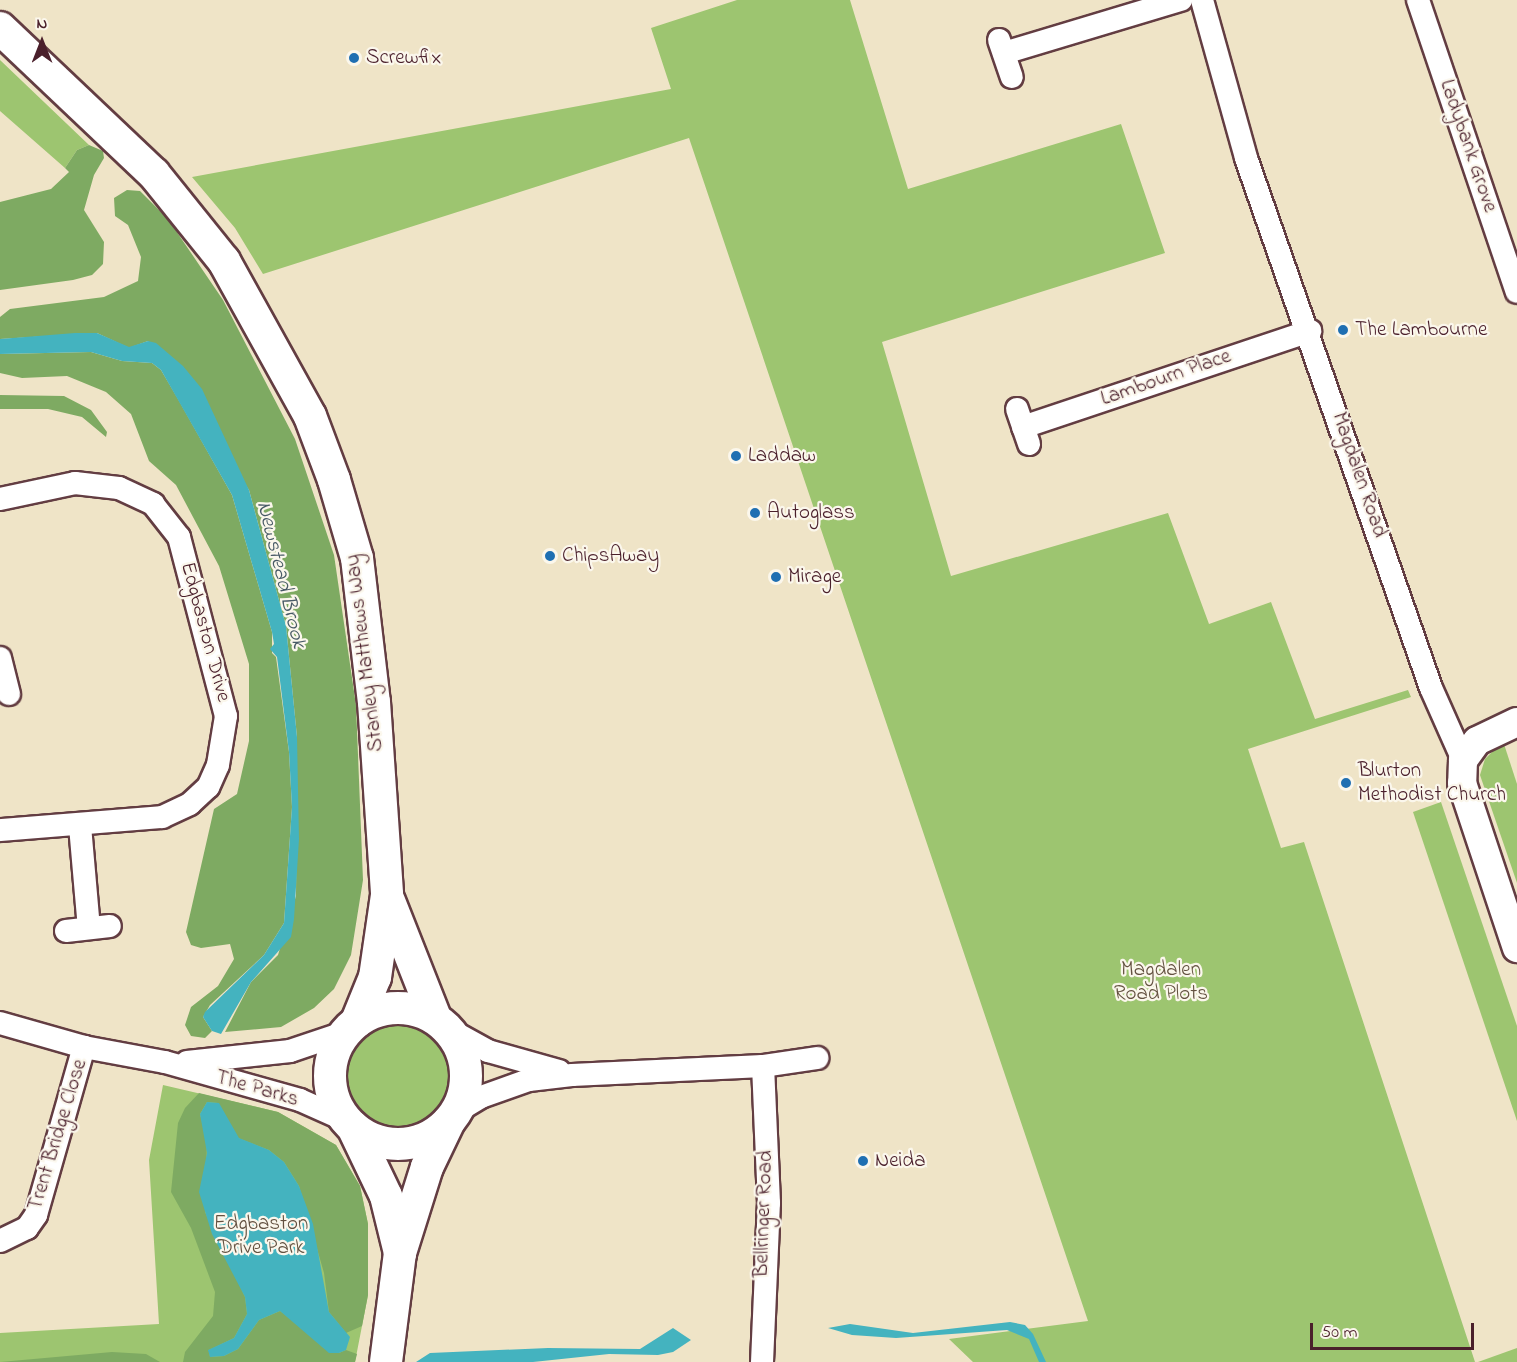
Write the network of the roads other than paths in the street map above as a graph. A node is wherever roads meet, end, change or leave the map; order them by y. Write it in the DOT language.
graph roads {
  1 [pos="1181,0"];
  2 [pos="1202,0"];
  3 [pos="1418,0"];
  4 [pos="0,28"];
  5 [pos="1012,76"];
  6 [pos="1517,292"];
  7 [pos="1310,331"];
  8 [pos="1023,427"];
  9 [pos="0,500"];
  10 [pos="0,660"];
  11 [pos="9,694"];
  12 [pos="1517,722"];
  13 [pos="1463,760"];
  14 [pos="80,826"];
  15 [pos="0,830"];
  16 [pos="387,895"];
  17 [pos="66,931"];
  18 [pos="1517,948"];
  19 [pos="0,1023"];
  20 [pos="442,1024"];
  21 [pos="351,1026"];
  22 [pos="84,1047"];
  23 [pos="817,1058"];
  24 [pos="165,1062"];
  25 [pos="763,1066"];
  26 [pos="572,1075"];
  27 [pos="453,1116"];
  28 [pos="350,1124"];
  29 [pos="0,1241"];
  30 [pos="400,1252"];
  31 [pos="386,1362"];
  32 [pos="762,1362"];
  1 -- 5 [label="street"];
  2 -- 7 [label="street, Magdalen Road"];
  3 -- 6 [label="street, Ladybank Grove"];
  4 -- 16 [label="main road, Stanley Matthews Way"];
  7 -- 8 [label="street, Lambourn Place"];
  7 -- 13 [label="street, Magdalen Road"];
  9 -- 14 [label="street, Edgbaston Drive"];
  10 -- 11 [label="street"];
  12 -- 13 [label="street"];
  13 -- 18 [label="street, Magdalen Road"];
  14 -- 15 [label="street, Edgbaston Drive"];
  14 -- 17 [label="street"];
  16 -- 20 [label="main road, Stanley Matthews Way"];
  16 -- 21 [label="main road, Stanley Matthews Way"];
  19 -- 22 [label="street, The Parks"];
  20 -- 21 [label="main road"];
  20 -- 26 [label="street"];
  20 -- 27 [label="main road"];
  21 -- 24 [label="street, The Parks"];
  21 -- 28 [label="main road"];
  22 -- 24 [label="street, The Parks"];
  22 -- 29 [label="street, Trent Bridge Close"];
  23 -- 25 [label="street"];
  24 -- 28 [label="street, The Parks"];
  25 -- 26 [label="street"];
  25 -- 32 [label="street, Bellringer Road"];
  26 -- 27 [label="street"];
  27 -- 28 [label="main road"];
  27 -- 30 [label="main road"];
  28 -- 30 [label="main road"];
  30 -- 31 [label="main road"];
}
